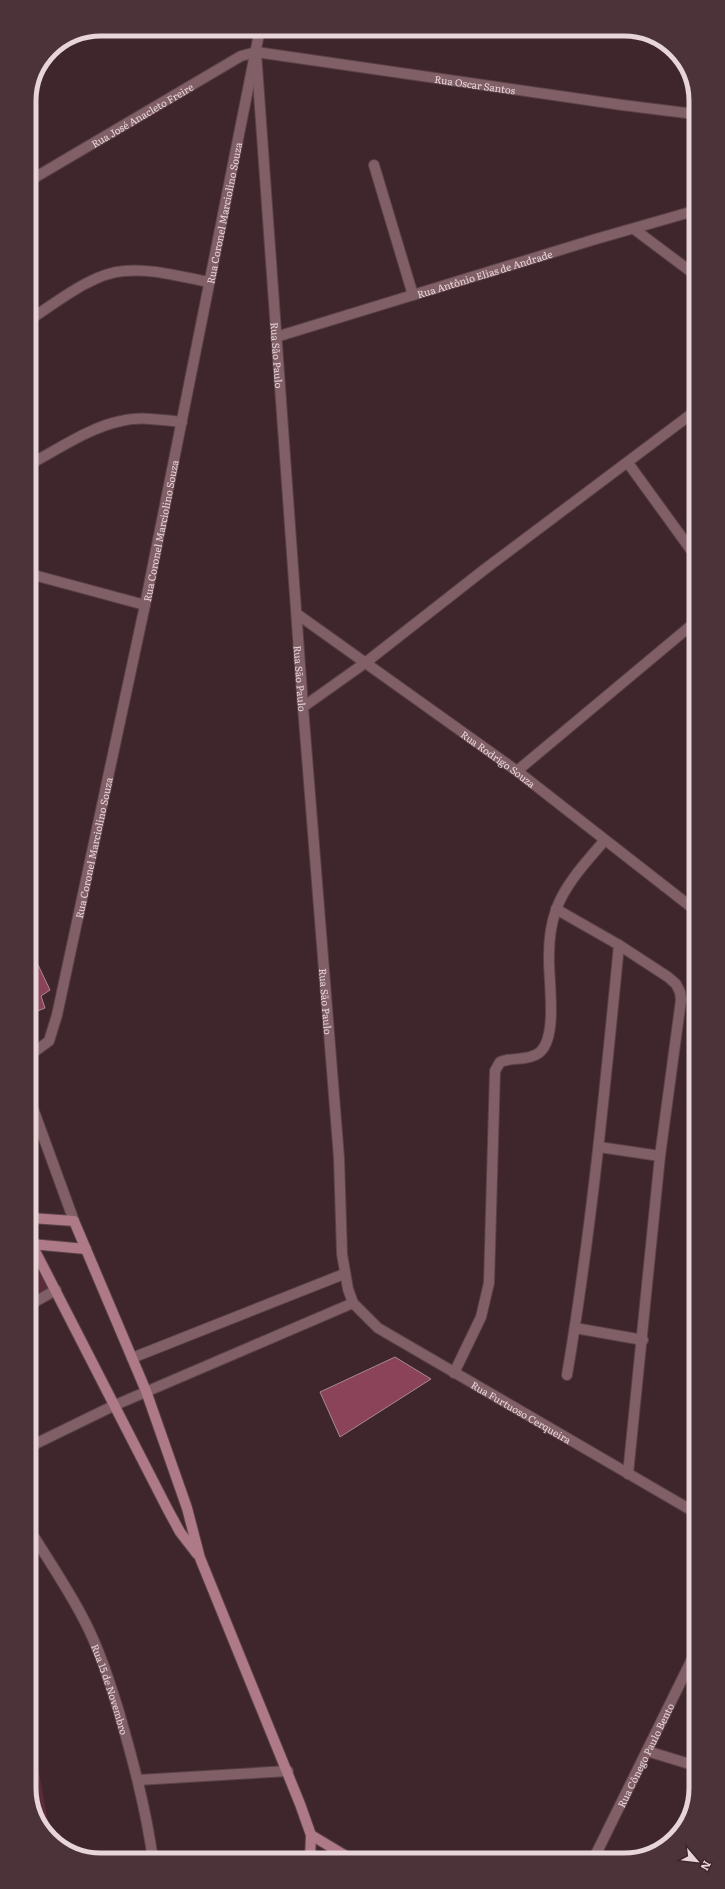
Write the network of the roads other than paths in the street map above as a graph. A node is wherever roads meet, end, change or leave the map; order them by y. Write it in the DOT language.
graph roads {
  1 [pos="259,36"];
  2 [pos="256,52"];
  3 [pos="689,113"];
  4 [pos="374,165"];
  5 [pos="36,177"];
  6 [pos="689,212"];
  7 [pos="634,228"];
  8 [pos="689,270"];
  9 [pos="208,282"];
  10 [pos="413,295"];
  11 [pos="36,316"];
  12 [pos="276,337"];
  13 [pos="689,416"];
  14 [pos="182,422"];
  15 [pos="36,461"];
  16 [pos="628,463"];
  17 [pos="689,547"];
  18 [pos="36,576"];
  19 [pos="145,605"];
  20 [pos="297,614"];
  21 [pos="689,627"];
  22 [pos="365,663"];
  23 [pos="303,707"];
  24 [pos="517,771"];
  25 [pos="605,840"];
  26 [pos="689,905"];
  27 [pos="556,909"];
  28 [pos="620,945"];
  29 [pos="36,1050"];
  30 [pos="36,1119"];
  31 [pos="599,1147"];
  32 [pos="660,1156"];
  33 [pos="36,1218"];
  34 [pos="74,1221"];
  35 [pos="36,1244"];
  36 [pos="86,1249"];
  37 [pos="36,1252"];
  38 [pos="344,1274"];
  39 [pos="56,1290"];
  40 [pos="36,1301"];
  41 [pos="353,1303"];
  42 [pos="575,1328"];
  43 [pos="643,1340"];
  44 [pos="132,1358"];
  45 [pos="454,1373"];
  46 [pos="567,1375"];
  47 [pos="146,1391"];
  48 [pos="113,1406"];
  49 [pos="36,1444"];
  50 [pos="628,1474"];
  51 [pos="689,1509"];
  52 [pos="36,1540"];
  53 [pos="200,1558"];
  54 [pos="689,1665"];
  55 [pos="647,1751"];
  56 [pos="689,1764"];
  57 [pos="288,1771"];
  58 [pos="138,1780"];
  59 [pos="311,1835"];
  60 [pos="152,1853"];
  61 [pos="310,1853"];
  62 [pos="341,1853"];
  63 [pos="596,1853"];
  1 -- 2 [label="street, Rua Coronel Marciolino Souza"];
  2 -- 3 [label="street, Rua Oscar Santos"];
  2 -- 5 [label="street, Rua José Anacleto Freire"];
  2 -- 9 [label="street, Rua Coronel Marciolino Souza"];
  2 -- 12 [label="street, Rua São Paulo"];
  4 -- 10 [label="street"];
  6 -- 7 [label="street, Rua Antônio Elias de Andrade"];
  7 -- 8 [label="street"];
  7 -- 10 [label="street, Rua Antônio Elias de Andrade"];
  9 -- 11 [label="street"];
  9 -- 14 [label="street, Rua Coronel Marciolino Souza"];
  10 -- 12 [label="street, Rua Antônio Elias de Andrade"];
  12 -- 20 [label="street, Rua São Paulo"];
  13 -- 16 [label="street"];
  14 -- 15 [label="street"];
  14 -- 19 [label="street, Rua Coronel Marciolino Souza"];
  16 -- 17 [label="street"];
  16 -- 22 [label="street"];
  18 -- 19 [label="street"];
  19 -- 29 [label="street, Rua Coronel Marciolino Souza"];
  20 -- 22 [label="street, Rua Rodrigo Souza"];
  20 -- 23 [label="street, Rua São Paulo"];
  21 -- 24 [label="street"];
  22 -- 23 [label="street"];
  22 -- 24 [label="street, Rua Rodrigo Souza"];
  23 -- 38 [label="street, Rua São Paulo"];
  24 -- 25 [label="street, Rua Rodrigo Souza"];
  25 -- 26 [label="street, Rua Rodrigo Souza"];
  25 -- 27 [label="street"];
  27 -- 28 [label="street"];
  27 -- 45 [label="street"];
  28 -- 31 [label="street"];
  28 -- 32 [label="street"];
  30 -- 34 [label="street"];
  31 -- 32 [label="street"];
  31 -- 42 [label="street"];
  32 -- 43 [label="street"];
  33 -- 34 [label="main road"];
  34 -- 36 [label="main road"];
  35 -- 36 [label="main road"];
  36 -- 44 [label="main road"];
  37 -- 39 [label="main road"];
  38 -- 41 [label="street, Rua São Paulo"];
  38 -- 44 [label="street"];
  39 -- 40 [label="street"];
  39 -- 48 [label="main road"];
  41 -- 45 [label="street, Rua Furtuoso Cerqueira"];
  41 -- 47 [label="street"];
  42 -- 43 [label="street"];
  42 -- 46 [label="street"];
  43 -- 50 [label="street"];
  44 -- 47 [label="main road"];
  45 -- 50 [label="street, Rua Furtuoso Cerqueira"];
  47 -- 48 [label="street"];
  47 -- 53 [label="main road"];
  48 -- 49 [label="street"];
  48 -- 53 [label="main road"];
  50 -- 51 [label="street, Rua Furtuoso Cerqueira"];
  52 -- 58 [label="street, Rua 15 de Novembro"];
  53 -- 57 [label="main road"];
  54 -- 55 [label="street, Rua Cônego Paulo Bento"];
  55 -- 56 [label="street"];
  55 -- 63 [label="street, Rua Cônego Paulo Bento"];
  57 -- 58 [label="street"];
  57 -- 59 [label="main road"];
  58 -- 60 [label="street, Rua 15 de Novembro"];
  59 -- 61 [label="main road"];
  59 -- 62 [label="main road"];
}
